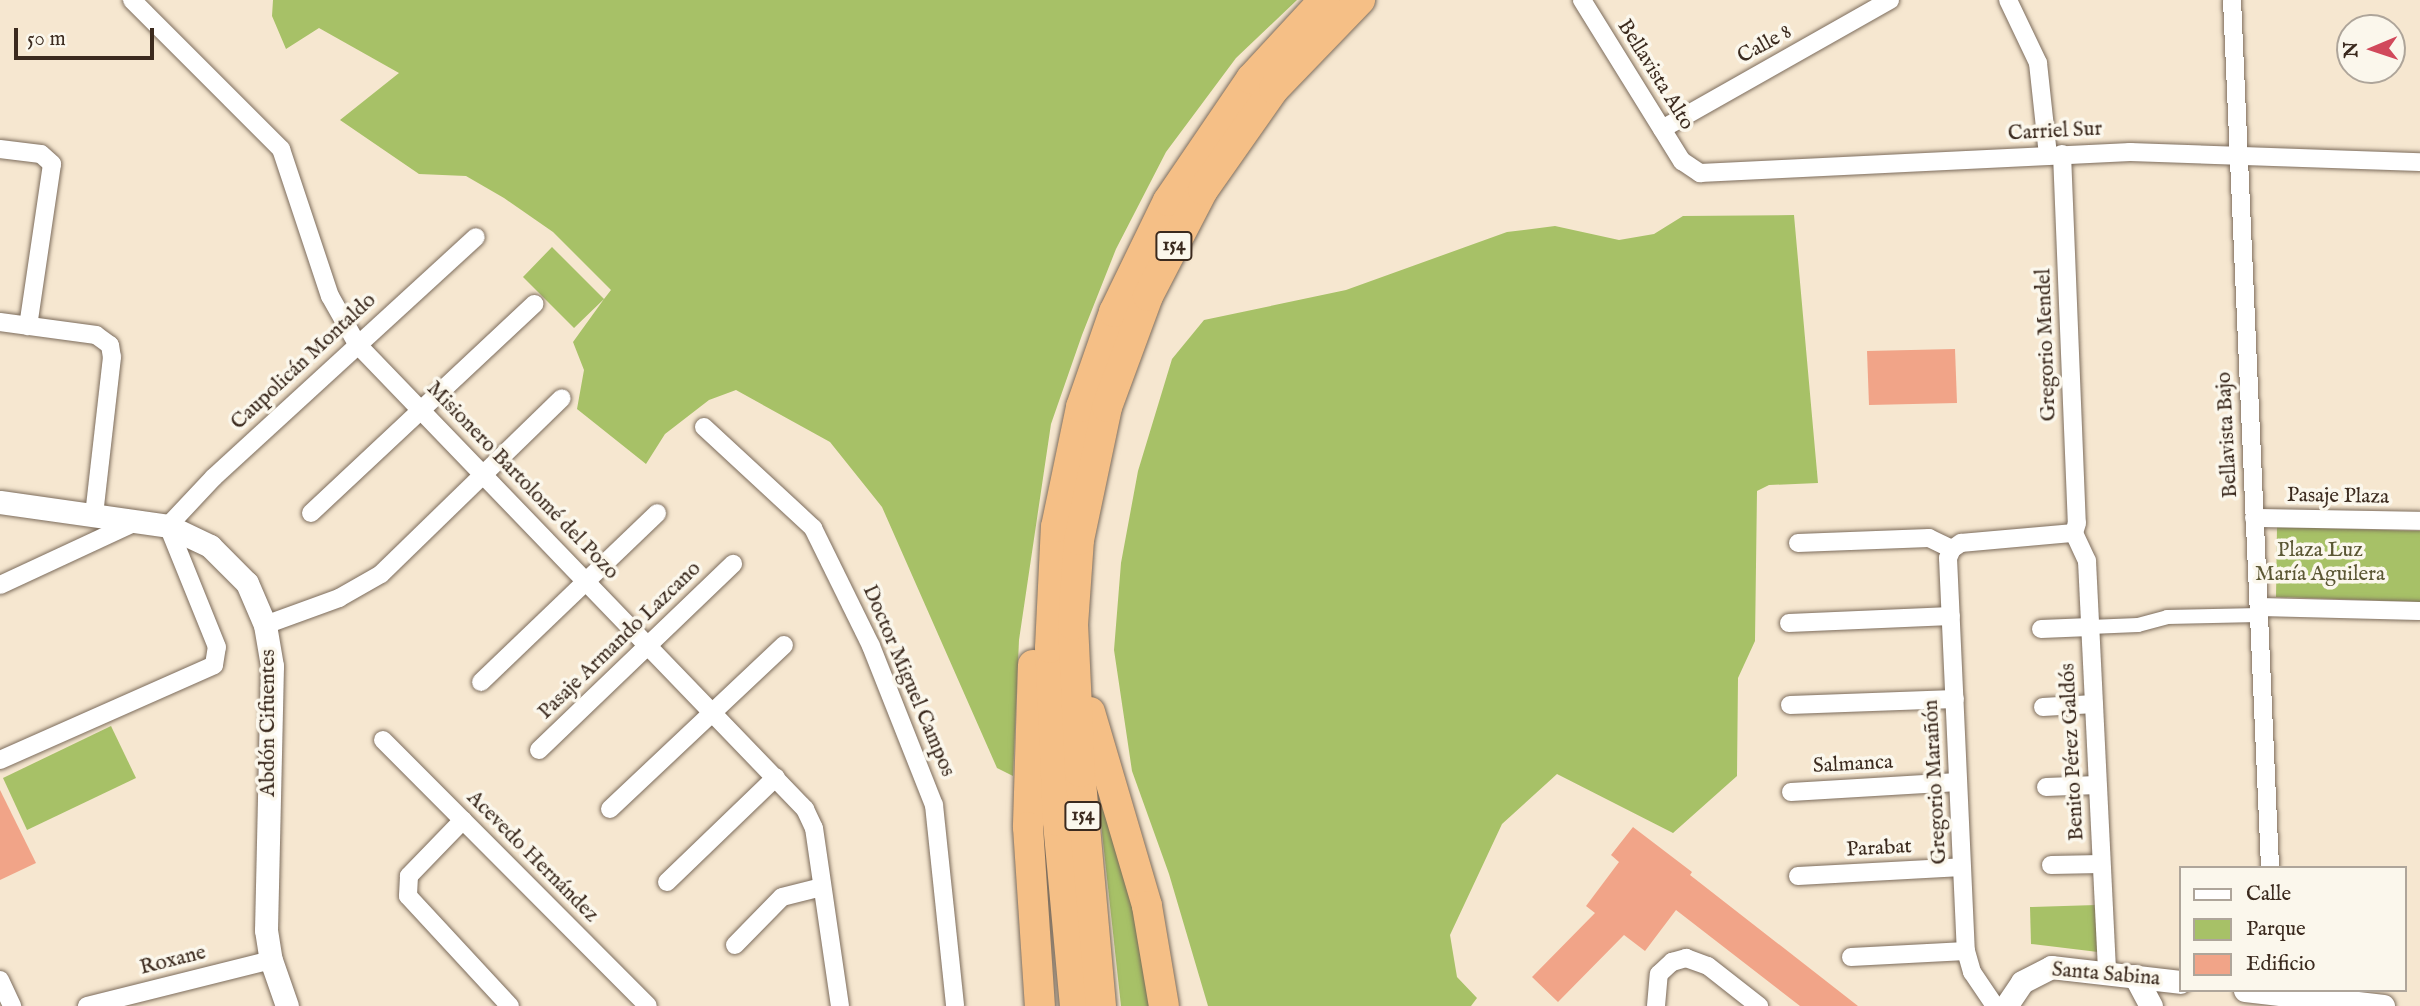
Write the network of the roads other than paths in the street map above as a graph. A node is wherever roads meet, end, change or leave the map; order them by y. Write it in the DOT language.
graph roads {
  1 [pos="132,0"];
  2 [pos="1324,0"];
  3 [pos="1360,0"];
  4 [pos="1582,0"];
  5 [pos="1890,0"];
  6 [pos="2008,0"];
  7 [pos="2232,0"];
  8 [pos="1662,129"];
  9 [pos="0,149"];
  10 [pos="2238,153"];
  11 [pos="2055,155"];
  12 [pos="2420,162"];
  13 [pos="1693,171"];
  14 [pos="476,237"];
  15 [pos="534,304"];
  16 [pos="0,322"];
  17 [pos="28,326"];
  18 [pos="357,344"];
  19 [pos="562,398"];
  20 [pos="421,409"];
  21 [pos="704,427"];
  22 [pos="484,476"];
  23 [pos="0,502"];
  24 [pos="311,513"];
  25 [pos="657,513"];
  26 [pos="94,514"];
  27 [pos="2255,518"];
  28 [pos="140,520"];
  29 [pos="2420,521"];
  30 [pos="168,526"];
  31 [pos="1056,527"];
  32 [pos="2074,533"];
  33 [pos="1798,543"];
  34 [pos="1952,549"];
  35 [pos="733,565"];
  36 [pos="587,582"];
  37 [pos="0,585"];
  38 [pos="2259,611"];
  39 [pos="2420,611"];
  40 [pos="1951,616"];
  41 [pos="1789,623"];
  42 [pos="265,625"];
  43 [pos="1073,625"];
  44 [pos="2090,627"];
  45 [pos="2041,629"];
  46 [pos="649,645"];
  47 [pos="784,645"];
  48 [pos="481,682"];
  49 [pos="1955,699"];
  50 [pos="2094,704"];
  51 [pos="1790,705"];
  52 [pos="2043,707"];
  53 [pos="713,712"];
  54 [pos="383,740"];
  55 [pos="539,750"];
  56 [pos="0,760"];
  57 [pos="776,777"];
  58 [pos="1958,782"];
  59 [pos="2098,785"];
  60 [pos="2046,787"];
  61 [pos="1791,792"];
  62 [pos="610,809"];
  63 [pos="463,820"];
  64 [pos="2101,864"];
  65 [pos="2051,865"];
  66 [pos="2270,866"];
  67 [pos="1962,867"];
  68 [pos="1798,876"];
  69 [pos="667,883"];
  70 [pos="822,887"];
  71 [pos="735,945"];
  72 [pos="1966,951"];
  73 [pos="1851,957"];
  74 [pos="271,960"];
  75 [pos="2106,973"];
  76 [pos="2135,976"];
  77 [pos="0,980"];
  78 [pos="2178,982"];
  79 [pos="2276,992"];
  80 [pos="12,1006"];
  81 [pos="87,1006"];
  82 [pos="288,1006"];
  83 [pos="510,1006"];
  84 [pos="648,1006"];
  85 [pos="840,1006"];
  86 [pos="955,1006"];
  87 [pos="1040,1006"];
  88 [pos="1075,1006"];
  89 [pos="1101,1006"];
  90 [pos="1164,1006"];
  91 [pos="1656,1006"];
  92 [pos="1759,1006"];
  93 [pos="1995,1006"];
  94 [pos="2006,1006"];
  95 [pos="2151,1006"];
  96 [pos="2383,1006"];
  1 -- 18 [label="street, Misionero Bartolomé del Pozo"];
  2 -- 31 [label="highway, 154"];
  3 -- 43 [label="highway, 154"];
  4 -- 8 [label="street, Bellavista Alto"];
  5 -- 8 [label="street, Calle 8"];
  6 -- 11 [label="street, Gregorio Mendel"];
  7 -- 10 [label="street, Bellavista Bajo"];
  8 -- 13 [label="street, Bellavista Alto"];
  9 -- 17 [label="street"];
  10 -- 11 [label="street, Carriel Sur"];
  10 -- 12 [label="street, Carriel Sur"];
  10 -- 27 [label="street, Bellavista Bajo"];
  11 -- 13 [label="street, Carriel Sur"];
  11 -- 32 [label="street, Gregorio Mendel"];
  14 -- 18 [label="street, Caupolicán Montaldo"];
  15 -- 20 [label="street"];
  16 -- 17 [label="street"];
  17 -- 26 [label="street"];
  18 -- 20 [label="street, Misionero Bartolomé del Pozo"];
  18 -- 30 [label="street, Caupolicán Montaldo"];
  19 -- 22 [label="street"];
  20 -- 22 [label="street, Misionero Bartolomé del Pozo"];
  20 -- 24 [label="street"];
  21 -- 86 [label="street, Doctor Miguel Campos"];
  22 -- 36 [label="street, Misionero Bartolomé del Pozo"];
  22 -- 42 [label="street"];
  23 -- 26 [label="street, Abdón Cifuentes"];
  25 -- 36 [label="street"];
  26 -- 28 [label="street, Abdón Cifuentes"];
  27 -- 29 [label="street, Pasaje Plaza"];
  27 -- 38 [label="street, Bellavista Bajo"];
  28 -- 30 [label="street, Abdón Cifuentes"];
  28 -- 37 [label="street"];
  30 -- 42 [label="street, Abdón Cifuentes"];
  30 -- 56 [label="street"];
  31 -- 87 [label="highway"];
  31 -- 88 [label="highway, 154"];
  32 -- 34 [label="street"];
  32 -- 44 [label="street, Benito Pérez Galdós"];
  33 -- 34 [label="street"];
  34 -- 40 [label="street, Gregorio Marañón"];
  35 -- 46 [label="street, Pasaje Armando Lazcano"];
  36 -- 46 [label="street, Misionero Bartolomé del Pozo"];
  36 -- 48 [label="street"];
  38 -- 39 [label="street"];
  38 -- 44 [label="street"];
  38 -- 66 [label="street, Bellavista Bajo"];
  40 -- 41 [label="street"];
  40 -- 49 [label="street, Gregorio Marañón"];
  42 -- 74 [label="street, Abdón Cifuentes"];
  43 -- 89 [label="highway, 154"];
  43 -- 90 [label="highway"];
  44 -- 45 [label="street"];
  44 -- 50 [label="street, Benito Pérez Galdós"];
  46 -- 53 [label="street, Misionero Bartolomé del Pozo"];
  46 -- 55 [label="street, Pasaje Armando Lazcano"];
  47 -- 53 [label="street"];
  49 -- 51 [label="street"];
  49 -- 58 [label="street, Gregorio Marañón"];
  50 -- 52 [label="street"];
  50 -- 59 [label="street, Benito Pérez Galdós"];
  53 -- 57 [label="street, Misionero Bartolomé del Pozo"];
  53 -- 62 [label="street"];
  54 -- 63 [label="street, Acevedo Hernández"];
  57 -- 69 [label="street"];
  57 -- 70 [label="street, Misionero Bartolomé del Pozo"];
  58 -- 61 [label="street, Salmanca"];
  58 -- 67 [label="street, Gregorio Marañón"];
  59 -- 60 [label="street"];
  59 -- 64 [label="street, Benito Pérez Galdós"];
  63 -- 83 [label="street"];
  63 -- 84 [label="street, Acevedo Hernández"];
  64 -- 65 [label="street"];
  64 -- 75 [label="street, Benito Pérez Galdós"];
  67 -- 68 [label="street, Parabat"];
  67 -- 72 [label="street, Gregorio Marañón"];
  70 -- 71 [label="street"];
  70 -- 85 [label="street, Misionero Bartolomé del Pozo"];
  72 -- 73 [label="street"];
  72 -- 93 [label="street, Gregorio Marañón"];
  74 -- 81 [label="street, Roxane"];
  74 -- 82 [label="street, Abdón Cifuentes"];
  75 -- 76 [label="street, Santa Sabina"];
  75 -- 94 [label="street, Santa Sabina"];
  76 -- 78 [label="street, Santa Sabina"];
  76 -- 95 [label="street"];
  77 -- 80 [label="street"];
  79 -- 96 [label="street"];
  91 -- 92 [label="street"];
}
